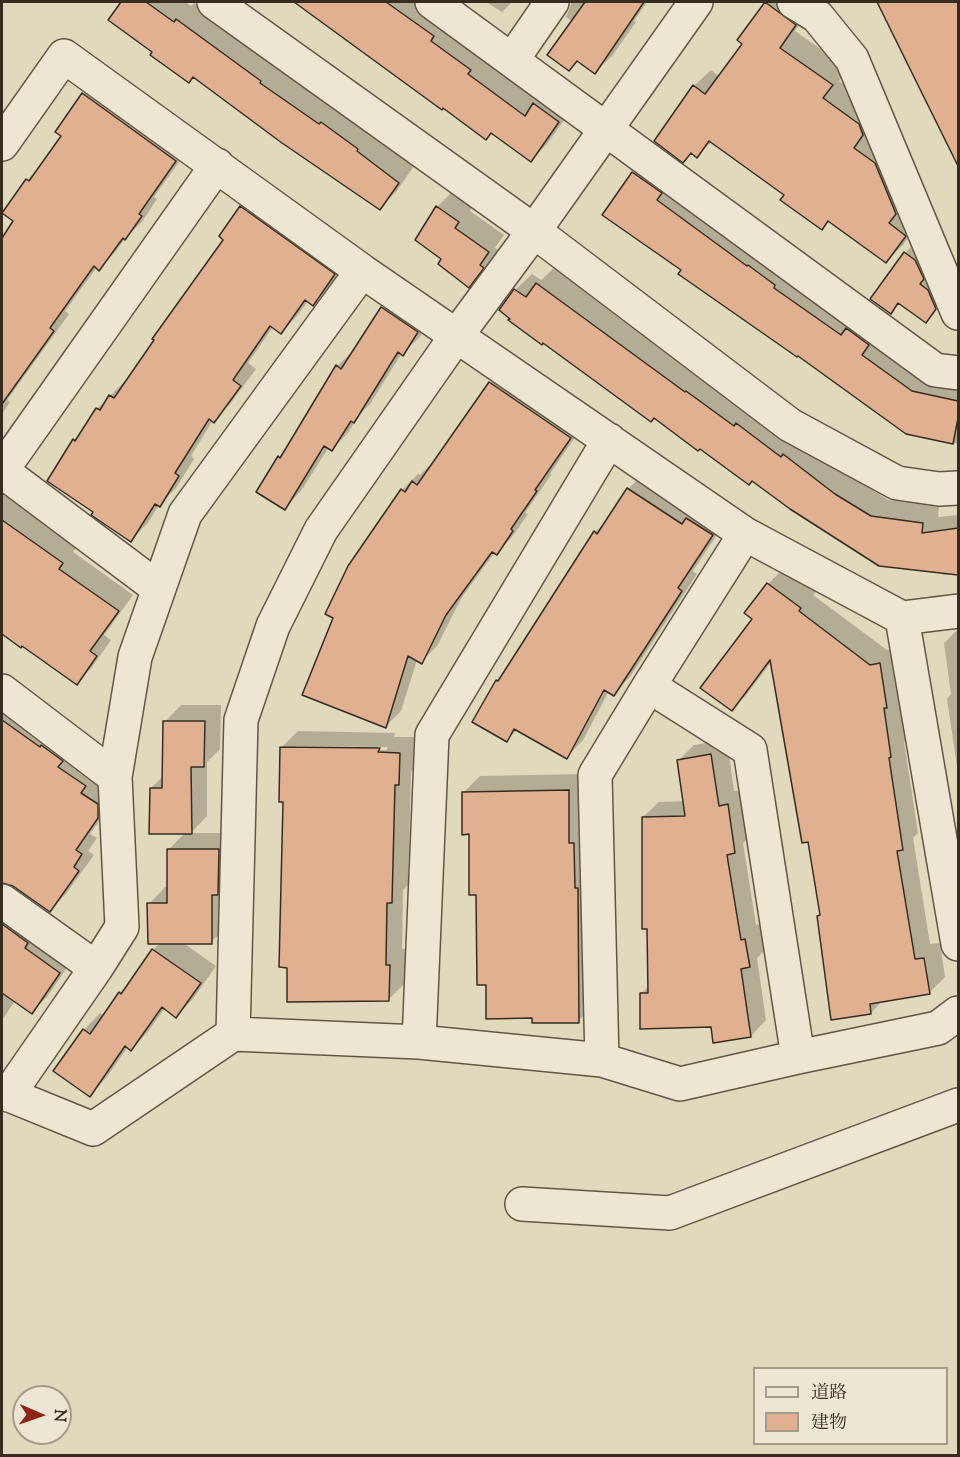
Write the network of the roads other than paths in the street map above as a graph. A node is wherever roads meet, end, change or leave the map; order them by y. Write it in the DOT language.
graph roads {
  1 [pos="214,2"];
  2 [pos="432,2"];
  3 [pos="552,2"];
  4 [pos="696,2"];
  5 [pos="813,6"];
  6 [pos="512,60"];
  7 [pos="606,128"];
  8 [pos="2,144"];
  9 [pos="217,165"];
  10 [pos="534,231"];
  11 [pos="362,271"];
  12 [pos="958,313"];
  13 [pos="457,335"];
  14 [pos="958,373"];
  15 [pos="609,440"];
  16 [pos="2,470"];
  17 [pos="958,488"];
  18 [pos="745,534"];
  19 [pos="158,588"];
  20 [pos="958,611"];
  21 [pos="902,618"];
  22 [pos="649,686"];
  23 [pos="2,691"];
  24 [pos="115,777"];
  25 [pos="2,901"];
  26 [pos="958,944"];
  27 [pos="96,968"];
  28 [pos="958,1013"];
  29 [pos="233,1034"];
  30 [pos="419,1042"];
  31 [pos="798,1057"];
  32 [pos="602,1060"];
  33 [pos="5,1093"];
  34 [pos="958,1105"];
  35 [pos="522,1204"];
  1 -- 10 [label="street"];
  2 -- 6 [label="street"];
  3 -- 6 [label="street"];
  4 -- 7 [label="street"];
  5 -- 12 [label="street"];
  6 -- 7 [label="street"];
  7 -- 10 [label="street"];
  7 -- 14 [label="street"];
  8 -- 9 [label="street"];
  9 -- 11 [label="street"];
  9 -- 16 [label="street"];
  10 -- 13 [label="street"];
  10 -- 17 [label="street"];
  11 -- 13 [label="street"];
  11 -- 19 [label="street"];
  13 -- 15 [label="street"];
  13 -- 29 [label="street"];
  15 -- 18 [label="street"];
  15 -- 30 [label="street"];
  16 -- 19 [label="street"];
  18 -- 21 [label="street"];
  18 -- 22 [label="street"];
  19 -- 24 [label="street"];
  20 -- 21 [label="street"];
  21 -- 26 [label="street"];
  22 -- 31 [label="street"];
  22 -- 32 [label="street"];
  23 -- 24 [label="street"];
  24 -- 27 [label="street"];
  25 -- 27 [label="street"];
  27 -- 33 [label="street"];
  28 -- 31 [label="street"];
  29 -- 30 [label="street"];
  29 -- 33 [label="street"];
  30 -- 32 [label="street"];
  31 -- 32 [label="street"];
  34 -- 35 [label="street"];
}
